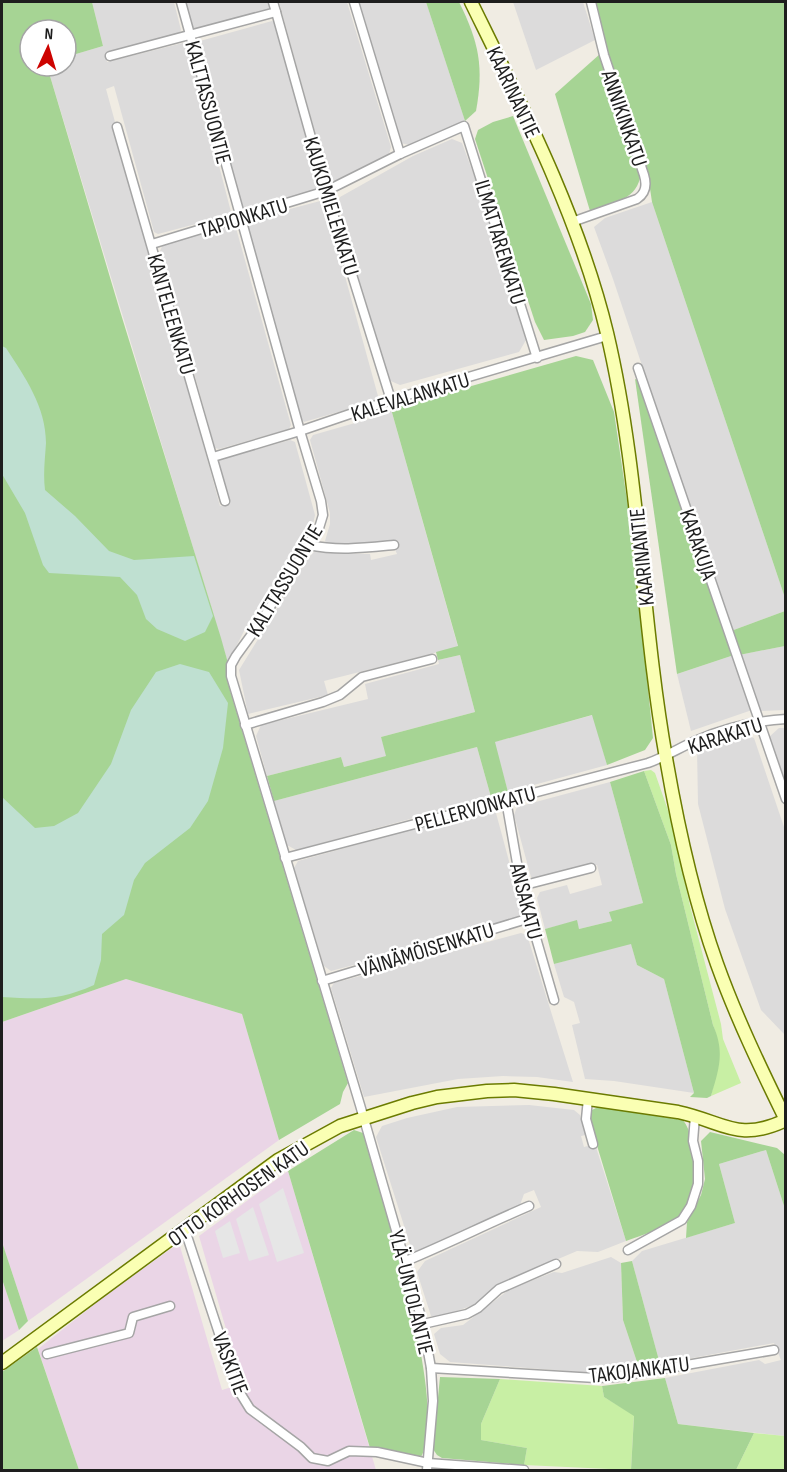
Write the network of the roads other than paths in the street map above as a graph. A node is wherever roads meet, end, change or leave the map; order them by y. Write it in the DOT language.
graph roads {
  1 [pos="181,2"];
  2 [pos="273,2"];
  3 [pos="354,2"];
  4 [pos="471,2"];
  5 [pos="591,2"];
  6 [pos="276,12"];
  7 [pos="191,33"];
  8 [pos="110,56"];
  9 [pos="464,126"];
  10 [pos="117,127"];
  11 [pos="400,154"];
  12 [pos="327,191"];
  13 [pos="240,218"];
  14 [pos="572,222"];
  15 [pos="152,244"];
  16 [pos="607,336"];
  17 [pos="537,358"];
  18 [pos="638,368"];
  19 [pos="391,400"];
  20 [pos="300,432"];
  21 [pos="213,457"];
  22 [pos="225,501"];
  23 [pos="308,545"];
  24 [pos="394,545"];
  25 [pos="432,659"];
  26 [pos="786,720"];
  27 [pos="758,722"];
  28 [pos="245,725"];
  29 [pos="666,757"];
  30 [pos="786,799"];
  31 [pos="506,800"];
  32 [pos="285,858"];
  33 [pos="591,868"];
  34 [pos="521,886"];
  35 [pos="530,918"];
  36 [pos="322,981"];
  37 [pos="554,1000"];
  38 [pos="588,1099"];
  39 [pos="695,1116"];
  40 [pos="363,1118"];
  41 [pos="786,1120"];
  42 [pos="592,1144"];
  43 [pos="529,1206"];
  44 [pos="185,1230"];
  45 [pos="628,1250"];
  46 [pos="406,1261"];
  47 [pos="556,1264"];
  48 [pos="170,1306"];
  49 [pos="423,1324"];
  50 [pos="774,1350"];
  51 [pos="47,1354"];
  52 [pos="2,1363"];
  53 [pos="431,1368"];
  54 [pos="428,1467"];
  55 [pos="524,1470"];
  1 -- 7 [label="street, KALTTASSUONTIE"];
  2 -- 6 [label="street, KAUKOMIELENKATU"];
  3 -- 11 [label="street"];
  4 -- 14 [label="main road, KAARINANTIE"];
  5 -- 14 [label="street, ANNIKINKATU"];
  6 -- 7 [label="street"];
  6 -- 12 [label="street, KAUKOMIELENKATU"];
  7 -- 8 [label="street"];
  7 -- 13 [label="street, KALTTASSUONTIE"];
  9 -- 11 [label="street, TAPIONKATU"];
  9 -- 17 [label="street, ILMATTARENKATU"];
  10 -- 15 [label="street, KANTELEENKATU"];
  11 -- 12 [label="street, TAPIONKATU"];
  12 -- 13 [label="street, TAPIONKATU"];
  12 -- 19 [label="street, KAUKOMIELENKATU"];
  13 -- 15 [label="street, TAPIONKATU"];
  13 -- 20 [label="street, KALTTASSUONTIE"];
  14 -- 16 [label="main road, KAARINANTIE"];
  15 -- 21 [label="street, KANTELEENKATU"];
  16 -- 17 [label="street, KALEVALANKATU"];
  16 -- 29 [label="main road, KAARINANTIE"];
  17 -- 19 [label="street, KALEVALANKATU"];
  18 -- 27 [label="street, KARAKUJA"];
  19 -- 20 [label="street, KALEVALANKATU"];
  20 -- 21 [label="street, KALEVALANKATU"];
  20 -- 23 [label="street, KALTTASSUONTIE"];
  21 -- 22 [label="street, KANTELEENKATU"];
  23 -- 24 [label="street"];
  23 -- 28 [label="street, KALTTASSUONTIE"];
  25 -- 28 [label="street"];
  26 -- 27 [label="street, KARAKATU"];
  27 -- 29 [label="street, KARAKATU"];
  27 -- 30 [label="street, KARAKUJA"];
  28 -- 32 [label="street, KALTTASSUONTIE"];
  29 -- 31 [label="street, PELLERVONKATU"];
  29 -- 41 [label="main road, KAARINANTIE"];
  31 -- 32 [label="street, PELLERVONKATU"];
  31 -- 34 [label="street, ANSAKATU"];
  32 -- 36 [label="street, KALTTASSUONTIE"];
  33 -- 34 [label="street"];
  34 -- 35 [label="street, ANSAKATU"];
  35 -- 36 [label="street, VÄINÄMÖISENKATU"];
  35 -- 37 [label="street, ANSAKATU"];
  36 -- 40 [label="street, KALTTASSUONTIE"];
  38 -- 39 [label="main road, OTTO KORHOSEN KATU"];
  38 -- 40 [label="main road, OTTO KORHOSEN KATU"];
  38 -- 42 [label="street"];
  39 -- 41 [label="main road, OTTO KORHOSEN KATU"];
  39 -- 45 [label="street"];
  40 -- 44 [label="main road, OTTO KORHOSEN KATU"];
  40 -- 46 [label="street, YLÄ-UNTOLANTIE"];
  43 -- 46 [label="street"];
  44 -- 52 [label="main road, OTTO KORHOSEN KATU"];
  44 -- 54 [label="street, VASKITIE"];
  46 -- 49 [label="street, YLÄ-UNTOLANTIE"];
  47 -- 49 [label="street"];
  48 -- 51 [label="street"];
  49 -- 53 [label="street, YLÄ-UNTOLANTIE"];
  50 -- 53 [label="street, TAKOJANKATU"];
  53 -- 54 [label="street, YLÄ-UNTOLANTIE"];
  54 -- 55 [label="street, VASKITIE"];
}
